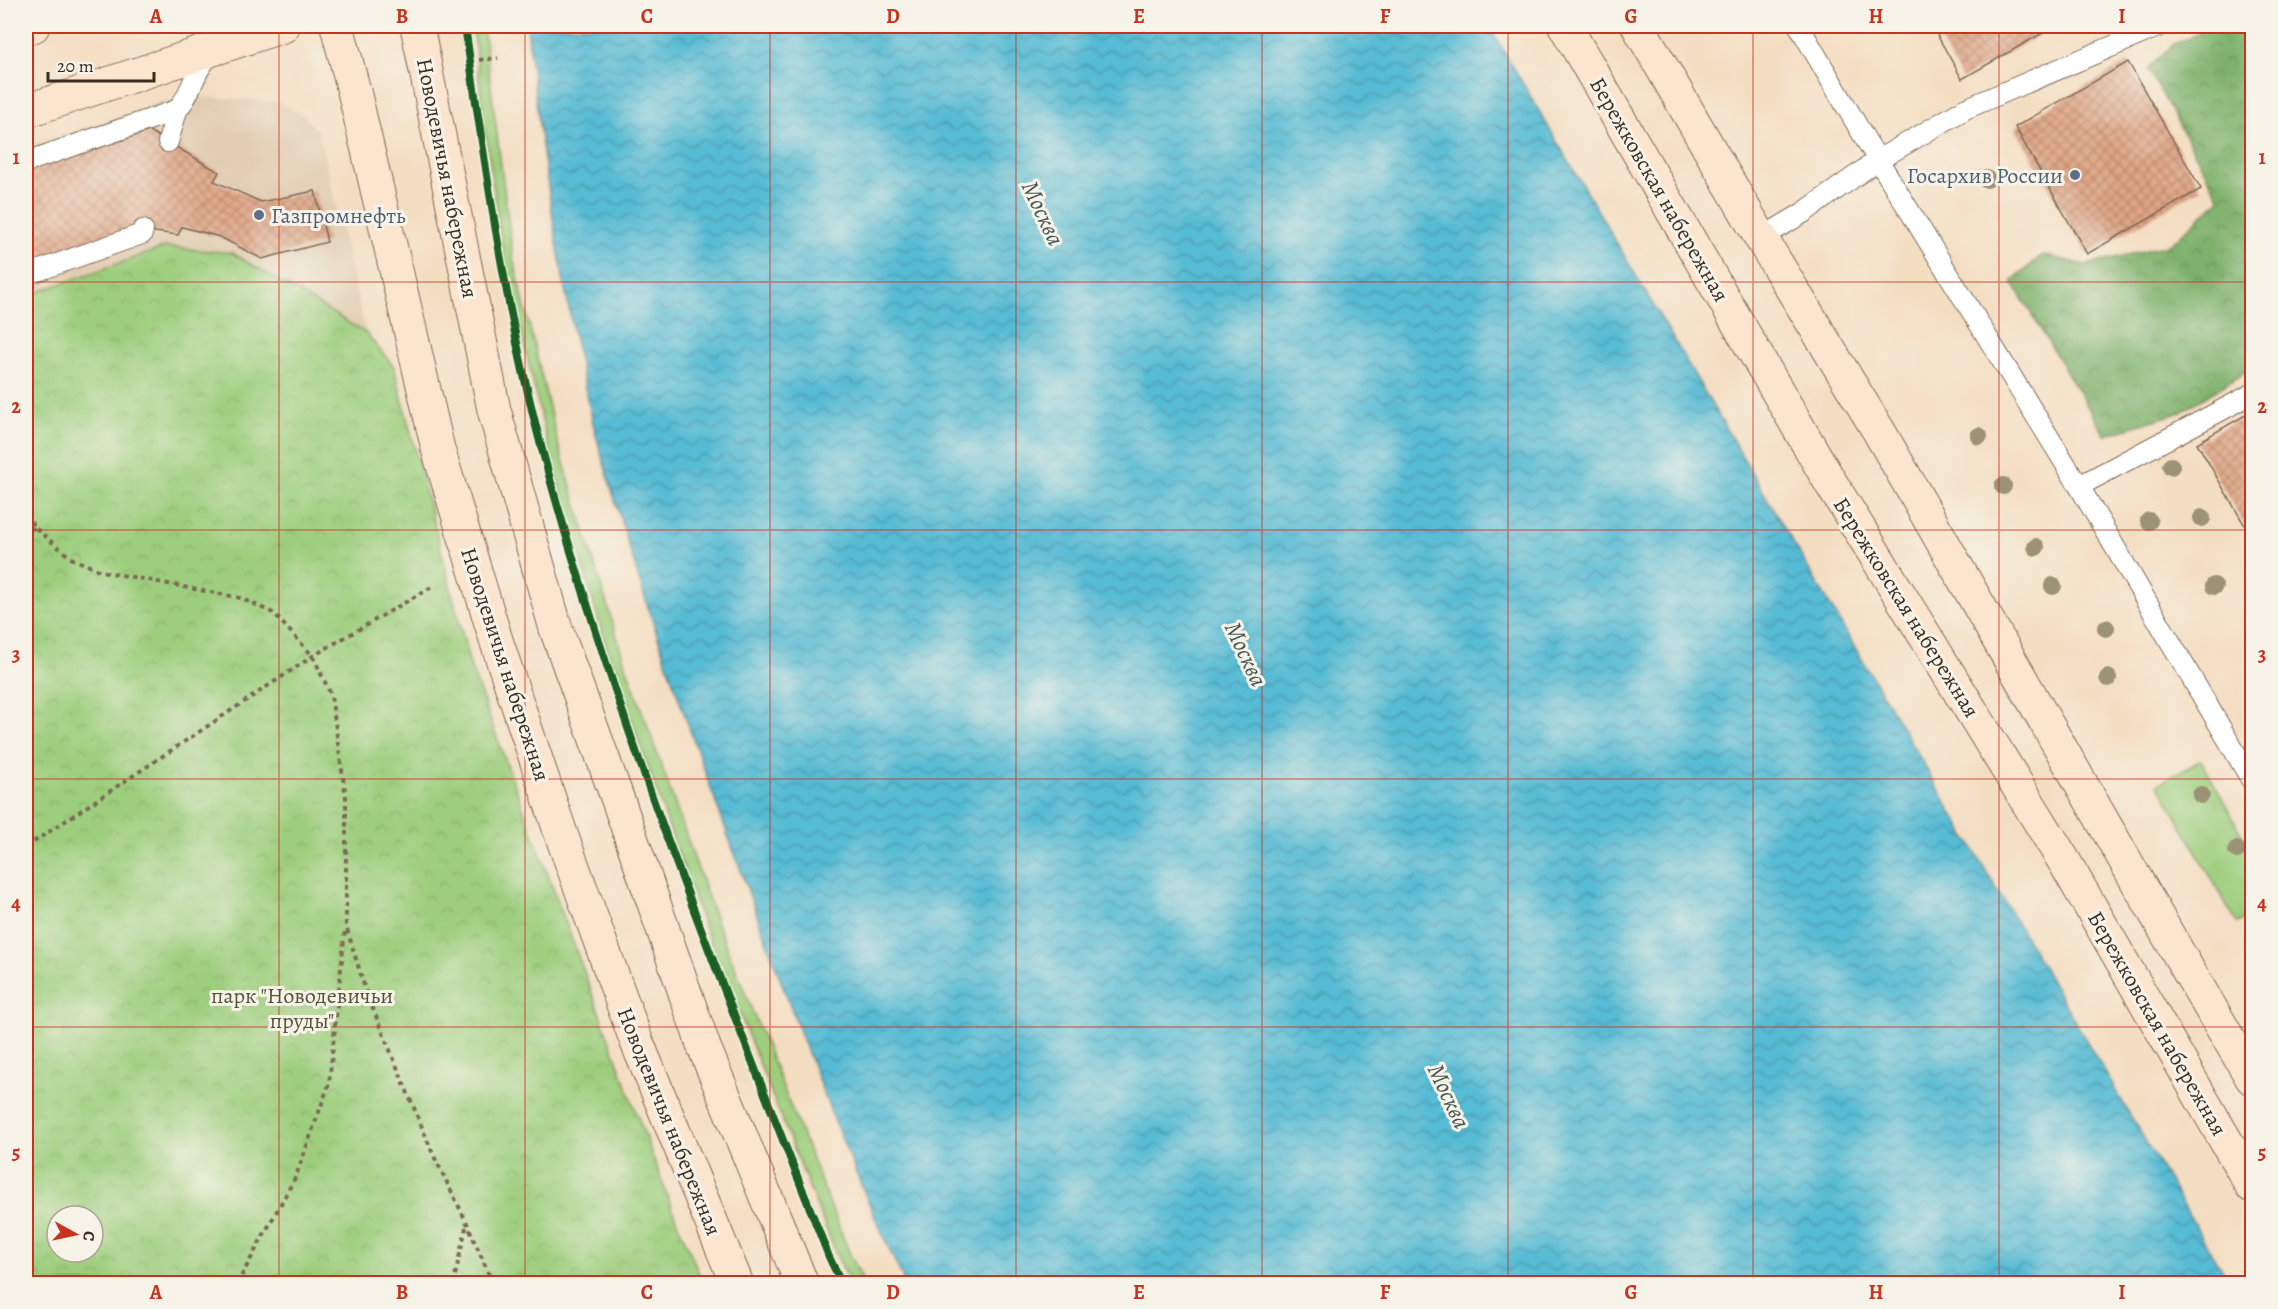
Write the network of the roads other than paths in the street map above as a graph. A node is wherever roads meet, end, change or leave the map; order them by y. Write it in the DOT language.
graph roads {
  1 [pos="33,26"];
  2 [pos="283,26"];
  3 [pos="337,26"];
  4 [pos="417,26"];
  5 [pos="1565,26"];
  6 [pos="1638,26"];
  7 [pos="1799,26"];
  8 [pos="2160,26"];
  9 [pos="26,28"];
  10 [pos="222,46"];
  11 [pos="177,110"];
  12 [pos="26,111"];
  13 [pos="168,142"];
  14 [pos="1878,160"];
  15 [pos="26,162"];
  16 [pos="143,230"];
  17 [pos="1761,238"];
  18 [pos="26,275"];
  19 [pos="2253,394"];
  20 [pos="2079,486"];
  21 [pos="2253,781"];
  22 [pos="2253,1078"];
  23 [pos="2253,1186"];
  24 [pos="737,1284"];
  25 [pos="802,1284"];
  1 -- 9 [label="main road"];
  2 -- 10 [label="main road"];
  3 -- 24 [label="main road, Новодевичья набережная"];
  4 -- 25 [label="main road, Новодевичья набережная"];
  5 -- 23 [label="main road, Бережковская набережная"];
  6 -- 17 [label="main road"];
  7 -- 14 [label="lane"];
  8 -- 14 [label="lane"];
  10 -- 11 [label="lane"];
  10 -- 12 [label="main road"];
  11 -- 13 [label="lane"];
  11 -- 15 [label="lane"];
  14 -- 17 [label="lane"];
  14 -- 20 [label="lane"];
  16 -- 18 [label="lane"];
  17 -- 22 [label="main road"];
  19 -- 20 [label="lane"];
  20 -- 21 [label="lane"];
}
